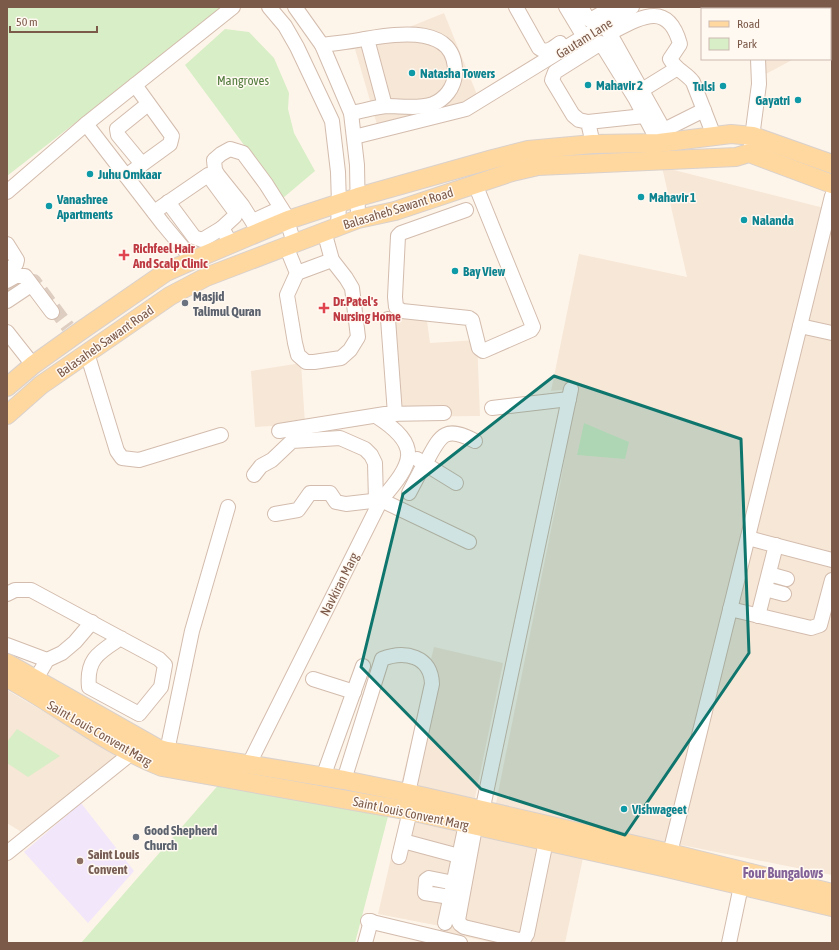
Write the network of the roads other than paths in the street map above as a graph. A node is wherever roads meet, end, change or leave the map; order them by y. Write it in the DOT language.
graph roads {
  1 [pos="233,7"];
  2 [pos="269,7"];
  3 [pos="516,7"];
  4 [pos="566,7"];
  5 [pos="581,7"];
  6 [pos="613,7"];
  7 [pos="630,7"];
  8 [pos="300,9"];
  9 [pos="285,26"];
  10 [pos="596,33"];
  11 [pos="367,39"];
  12 [pos="322,45"];
  13 [pos="758,60"];
  14 [pos="676,69"];
  15 [pos="135,85"];
  16 [pos="642,90"];
  17 [pos="148,104"];
  18 [pos="385,106"];
  19 [pos="704,110"];
  20 [pos="351,113"];
  21 [pos="644,116"];
  22 [pos="588,122"];
  23 [pos="86,124"];
  24 [pos="714,136"];
  25 [pos="753,136"];
  26 [pos="354,137"];
  27 [pos="665,138"];
  28 [pos="593,144"];
  29 [pos="749,153"];
  30 [pos="142,164"];
  31 [pos="832,164"];
  32 [pos="126,176"];
  33 [pos="475,184"];
  34 [pos="832,184"];
  35 [pos="7,192"];
  36 [pos="832,196"];
  37 [pos="358,197"];
  38 [pos="168,202"];
  39 [pos="340,204"];
  40 [pos="466,210"];
  41 [pos="154,212"];
  42 [pos="284,214"];
  43 [pos="358,219"];
  44 [pos="256,226"];
  45 [pos="222,228"];
  46 [pos="331,229"];
  47 [pos="7,244"];
  48 [pos="231,244"];
  49 [pos="290,245"];
  50 [pos="193,260"];
  51 [pos="332,260"];
  52 [pos="7,270"];
  53 [pos="297,273"];
  54 [pos="7,281"];
  55 [pos="31,285"];
  56 [pos="7,301"];
  57 [pos="52,312"];
  58 [pos="388,319"];
  59 [pos="800,326"];
  60 [pos="7,332"];
  61 [pos="832,333"];
  62 [pos="87,354"];
  63 [pos="33,365"];
  64 [pos="9,382"];
  65 [pos="492,408"];
  66 [pos="444,413"];
  67 [pos="395,414"];
  68 [pos="7,415"];
  69 [pos="376,416"];
  70 [pos="279,431"];
  71 [pos="221,436"];
  72 [pos="475,441"];
  73 [pos="408,459"];
  74 [pos="423,467"];
  75 [pos="254,475"];
  76 [pos="454,484"];
  77 [pos="409,493"];
  78 [pos="378,500"];
  79 [pos="228,507"];
  80 [pos="275,514"];
  81 [pos="748,538"];
  82 [pos="469,542"];
  83 [pos="776,545"];
  84 [pos="832,560"];
  85 [pos="769,574"];
  86 [pos="787,579"];
  87 [pos="832,580"];
  88 [pos="765,590"];
  89 [pos="7,594"];
  90 [pos="784,594"];
  91 [pos="730,609"];
  92 [pos="758,616"];
  93 [pos="92,622"];
  94 [pos="121,638"];
  95 [pos="7,645"];
  96 [pos="47,660"];
  97 [pos="7,662"];
  98 [pos="363,666"];
  99 [pos="7,678"];
  100 [pos="36,679"];
  101 [pos="313,679"];
  102 [pos="89,687"];
  103 [pos="354,692"];
  104 [pos="75,701"];
  105 [pos="145,741"];
  106 [pos="167,751"];
  107 [pos="132,753"];
  108 [pos="249,764"];
  109 [pos="323,777"];
  110 [pos="344,780"];
  111 [pos="409,802"];
  112 [pos="476,821"];
  113 [pos="403,841"];
  114 [pos="546,841"];
  115 [pos="7,853"];
  116 [pos="670,853"];
  117 [pos="459,856"];
  118 [pos="399,857"];
  119 [pos="454,883"];
  120 [pos="741,886"];
  121 [pos="832,893"];
  122 [pos="450,897"];
  123 [pos="832,907"];
  124 [pos="445,923"];
  125 [pos="430,939"];
  126 [pos="365,943"];
  127 [pos="460,943"];
  128 [pos="729,943"];
  1 -- 15 [label="street"];
  2 -- 9 [label="street"];
  3 -- 10 [label="street"];
  4 -- 10 [label="street"];
  5 -- 6 [label="street"];
  7 -- 10 [label="street, Gautam Lane"];
  8 -- 9 [label="street"];
  8 -- 12 [label="street"];
  9 -- 39 [label="street"];
  10 -- 14 [label="street"];
  10 -- 16 [label="street"];
  10 -- 21 [label="street"];
  10 -- 22 [label="street"];
  10 -- 26 [label="street, Gautam Lane"];
  11 -- 12 [label="street"];
  11 -- 18 [label="street"];
  11 -- 18 [label="street"];
  12 -- 20 [label="street"];
  13 -- 25 [label="street"];
  14 -- 16 [label="street"];
  14 -- 19 [label="street"];
  15 -- 17 [label="street"];
  15 -- 23 [label="street"];
  16 -- 27 [label="street"];
  17 -- 30 [label="street"];
  17 -- 30 [label="street"];
  18 -- 20 [label="street"];
  19 -- 24 [label="street"];
  19 -- 27 [label="street"];
  20 -- 26 [label="street"];
  21 -- 22 [label="street"];
  21 -- 27 [label="street"];
  22 -- 28 [label="street"];
  23 -- 32 [label="street"];
  23 -- 35 [label="street"];
  24 -- 25 [label="main road, Balasaheb Sawant Road"];
  24 -- 27 [label="main road, Balasaheb Sawant Road"];
  25 -- 29 [label="street"];
  25 -- 31 [label="main road, Balasaheb Sawant Road"];
  26 -- 37 [label="street"];
  27 -- 28 [label="main road, Balasaheb Sawant Road"];
  28 -- 37 [label="main road, Balasaheb Sawant Road"];
  29 -- 33 [label="main road, Balasaheb Sawant Road"];
  29 -- 34 [label="main road"];
  30 -- 32 [label="street"];
  32 -- 41 [label="street"];
  33 -- 40 [label="street"];
  33 -- 43 [label="main road, Balasaheb Sawant Road"];
  36 -- 59 [label="street"];
  37 -- 39 [label="main road, Balasaheb Sawant Road"];
  37 -- 43 [label="street"];
  38 -- 41 [label="street"];
  38 -- 45 [label="street"];
  38 -- 45 [label="street"];
  39 -- 42 [label="main road, Balasaheb Sawant Road"];
  39 -- 46 [label="street"];
  41 -- 50 [label="street"];
  42 -- 44 [label="main road, Balasaheb Sawant Road"];
  42 -- 44 [label="street"];
  42 -- 49 [label="street"];
  43 -- 46 [label="main road, Balasaheb Sawant Road"];
  44 -- 48 [label="main road, Balasaheb Sawant Road"];
  45 -- 48 [label="street"];
  46 -- 49 [label="main road, Balasaheb Sawant Road"];
  46 -- 51 [label="street"];
  47 -- 52 [label="street"];
  48 -- 50 [label="main road, Balasaheb Sawant Road"];
  49 -- 53 [label="street"];
  49 -- 62 [label="main road, Balasaheb Sawant Road"];
  50 -- 63 [label="main road, Balasaheb Sawant Road"];
  51 -- 53 [label="street"];
  51 -- 53 [label="street"];
  54 -- 55 [label="street"];
  55 -- 56 [label="street"];
  55 -- 57 [label="street"];
  58 -- 67 [label="street"];
  59 -- 61 [label="street"];
  59 -- 81 [label="street"];
  60 -- 63 [label="street"];
  62 -- 68 [label="main road, Balasaheb Sawant Road"];
  62 -- 71 [label="street"];
  63 -- 64 [label="main road, Balasaheb Sawant Road"];
  65 -- 112 [label="street"];
  66 -- 67 [label="street"];
  67 -- 69 [label="street"];
  69 -- 70 [label="street"];
  69 -- 73 [label="street"];
  72 -- 74 [label="street"];
  73 -- 74 [label="street"];
  73 -- 78 [label="street, Navkiran Marg"];
  74 -- 76 [label="street"];
  74 -- 77 [label="street"];
  75 -- 78 [label="street"];
  78 -- 80 [label="street"];
  78 -- 82 [label="street"];
  78 -- 108 [label="street, Navkiran Marg"];
  79 -- 106 [label="street"];
  81 -- 83 [label="street"];
  81 -- 91 [label="street"];
  83 -- 84 [label="street"];
  83 -- 85 [label="street"];
  85 -- 86 [label="street"];
  85 -- 88 [label="street"];
  87 -- 92 [label="street"];
  88 -- 90 [label="street"];
  88 -- 92 [label="street"];
  89 -- 93 [label="street"];
  91 -- 92 [label="street"];
  91 -- 116 [label="street"];
  93 -- 94 [label="street"];
  93 -- 96 [label="street"];
  94 -- 102 [label="street"];
  94 -- 102 [label="street"];
  95 -- 96 [label="street"];
  96 -- 100 [label="street"];
  97 -- 100 [label="main road, Saint Louis Convent Marg"];
  98 -- 103 [label="street"];
  99 -- 107 [label="main road, Saint Louis Convent Marg"];
  100 -- 104 [label="main road, Saint Louis Convent Marg"];
  101 -- 103 [label="street"];
  102 -- 104 [label="street"];
  103 -- 109 [label="street"];
  104 -- 105 [label="main road, Saint Louis Convent Marg"];
  105 -- 106 [label="main road, Saint Louis Convent Marg"];
  105 -- 107 [label="street"];
  106 -- 108 [label="main road, Saint Louis Convent Marg"];
  107 -- 111 [label="main road, Saint Louis Convent Marg"];
  107 -- 115 [label="street"];
  108 -- 109 [label="main road, Saint Louis Convent Marg"];
  109 -- 110 [label="main road, Saint Louis Convent Marg"];
  110 -- 111 [label="main road, Saint Louis Convent Marg"];
  110 -- 111 [label="street"];
  111 -- 112 [label="main road, Saint Louis Convent Marg"];
  111 -- 113 [label="street"];
  112 -- 114 [label="main road, Saint Louis Convent Marg"];
  112 -- 114 [label="street"];
  112 -- 116 [label="main road, Saint Louis Convent Marg"];
  112 -- 117 [label="street"];
  113 -- 117 [label="street"];
  113 -- 118 [label="street"];
  114 -- 120 [label="main road, Saint Louis Convent Marg"];
  116 -- 121 [label="main road, Saint Louis Convent Marg"];
  117 -- 119 [label="street"];
  119 -- 122 [label="street"];
  119 -- 122 [label="street"];
  120 -- 123 [label="main road, Saint Louis Convent Marg"];
  120 -- 128 [label="street"];
  122 -- 124 [label="street"];
  125 -- 126 [label="street"];
  125 -- 127 [label="street"];
}
